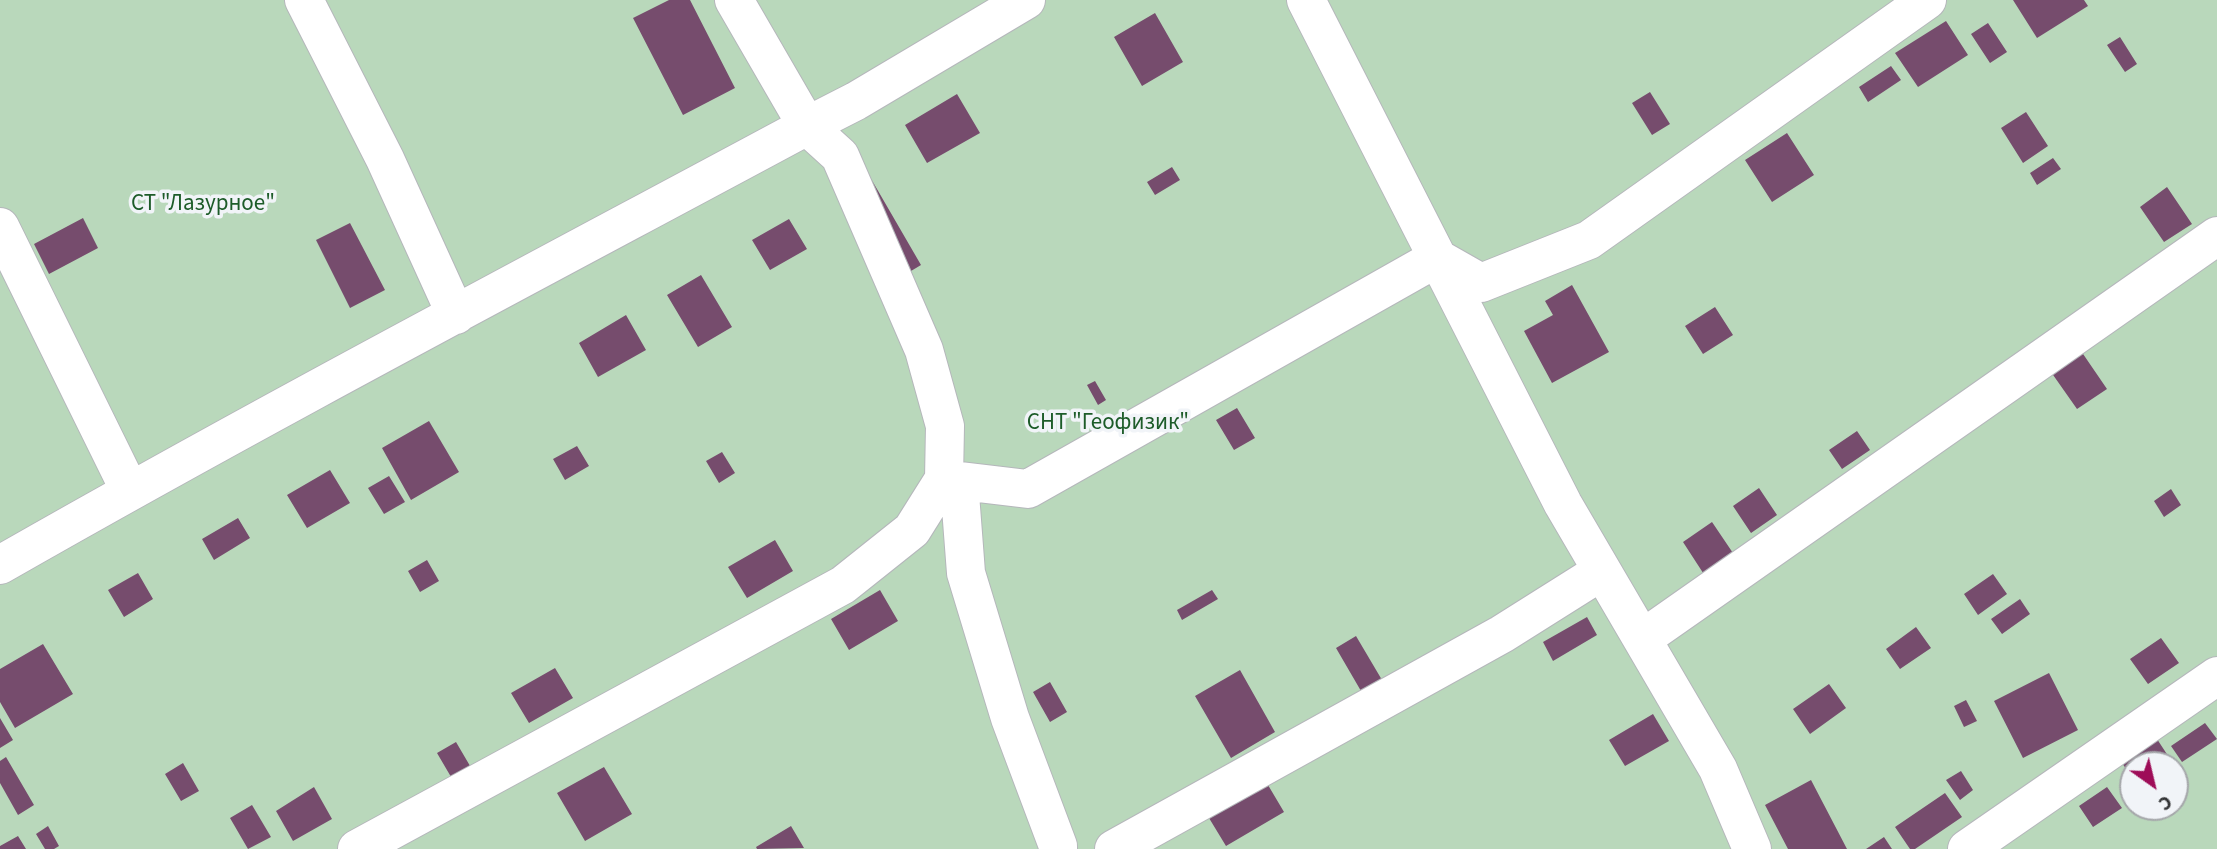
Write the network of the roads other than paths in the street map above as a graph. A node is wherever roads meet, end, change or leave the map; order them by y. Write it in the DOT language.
graph roads {
  1 [pos="304,0"];
  2 [pos="734,0"];
  3 [pos="1026,0"];
  4 [pos="1306,0"];
  5 [pos="1927,0"];
  6 [pos="807,125"];
  7 [pos="0,227"];
  8 [pos="2217,236"];
  9 [pos="1437,258"];
  10 [pos="456,315"];
  11 [pos="951,480"];
  12 [pos="130,491"];
  13 [pos="0,565"];
  14 [pos="1602,571"];
  15 [pos="1642,639"];
  16 [pos="2217,676"];
  17 [pos="357,849"];
  18 [pos="1058,849"];
  19 [pos="1114,849"];
  20 [pos="1752,849"];
  21 [pos="1967,849"];
  1 -- 10 [label="street"];
  2 -- 6 [label="street"];
  3 -- 6 [label="street"];
  4 -- 9 [label="street"];
  5 -- 9 [label="street"];
  6 -- 10 [label="street"];
  6 -- 11 [label="street"];
  7 -- 12 [label="street"];
  8 -- 15 [label="street"];
  9 -- 11 [label="street"];
  9 -- 14 [label="street"];
  10 -- 12 [label="street"];
  11 -- 17 [label="street"];
  11 -- 18 [label="street"];
  12 -- 13 [label="street"];
  14 -- 15 [label="street"];
  14 -- 19 [label="street"];
  15 -- 20 [label="street"];
  16 -- 21 [label="street"];
}
